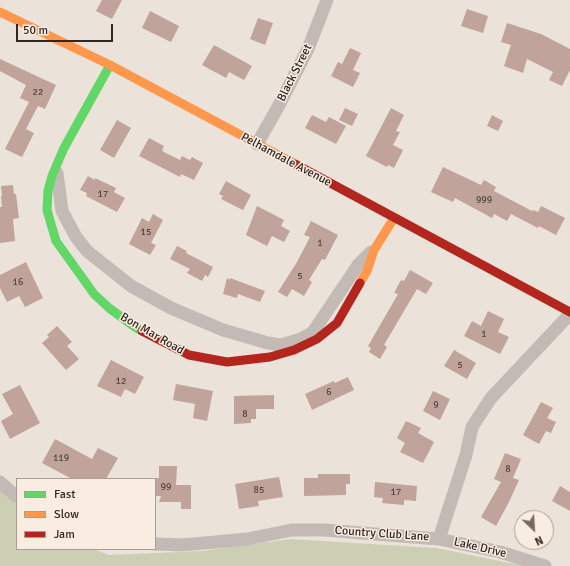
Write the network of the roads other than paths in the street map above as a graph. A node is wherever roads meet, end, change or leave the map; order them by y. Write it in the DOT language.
graph roads {
  1 [pos="327,0"];
  2 [pos="0,12"];
  3 [pos="110,65"];
  4 [pos="257,144"];
  5 [pos="56,169"];
  6 [pos="394,218"];
  7 [pos="374,250"];
  8 [pos="570,313"];
  9 [pos="0,482"];
  10 [pos="16,496"];
  11 [pos="439,539"];
  12 [pos="156,544"];
  13 [pos="544,566"];
  1 -- 4 [label="street, Black Street"];
  2 -- 3 [label="street, Pelhamdale Avenue"];
  3 -- 4 [label="street, Pelhamdale Avenue"];
  3 -- 5 [label="street, Bon Mar Road"];
  4 -- 6 [label="street, Pelhamdale Avenue"];
  5 -- 7 [label="street, Bon Mar Road"];
  5 -- 7 [label="street, Bon Mar Road"];
  6 -- 7 [label="street, Bon Mar Road"];
  6 -- 8 [label="street, Pelhamdale Avenue"];
  8 -- 11 [label="street, Country Club Lane"];
  9 -- 10 [label="street"];
  11 -- 12 [label="street, Country Club Lane"];
  11 -- 13 [label="street, Lake Drive"];
}
